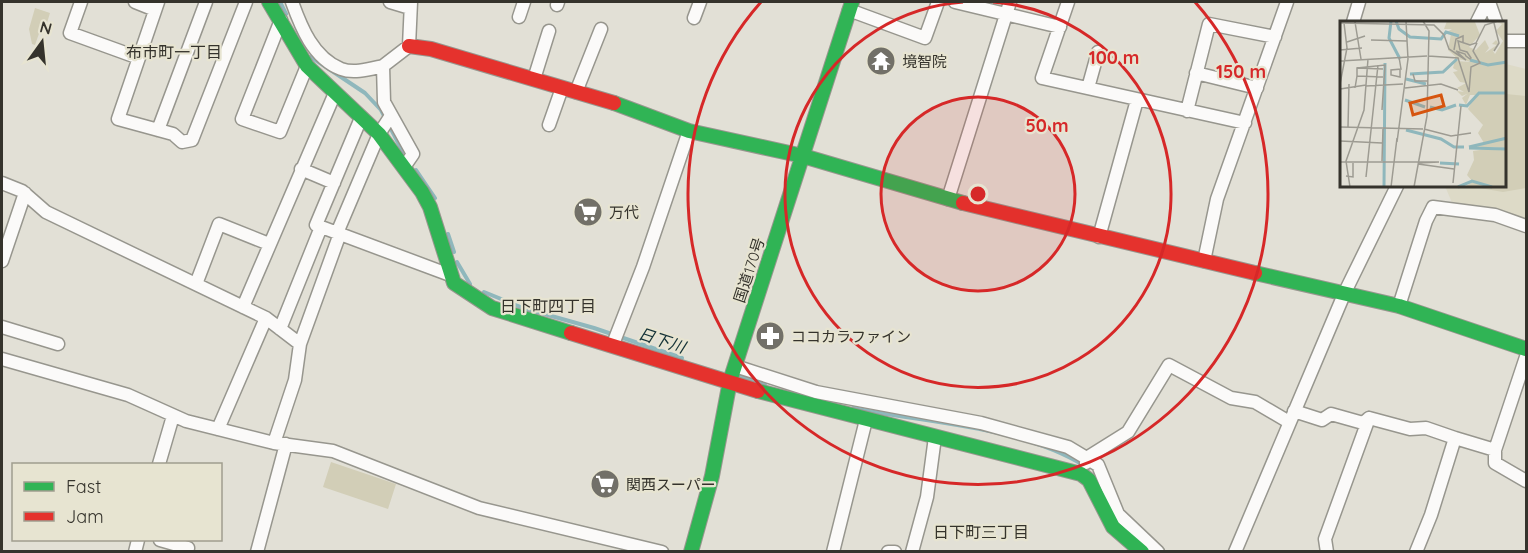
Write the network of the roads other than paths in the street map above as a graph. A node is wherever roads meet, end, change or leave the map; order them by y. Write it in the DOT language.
graph roads {
  1 [pos="81,2"];
  2 [pos="135,2"];
  3 [pos="206,2"];
  4 [pos="246,2"];
  5 [pos="269,2"];
  6 [pos="292,2"];
  7 [pos="390,2"];
  8 [pos="524,2"];
  9 [pos="700,2"];
  10 [pos="938,2"];
  11 [pos="955,2"];
  12 [pos="1068,2"];
  13 [pos="1287,2"];
  14 [pos="1359,2"];
  15 [pos="1488,2"];
  16 [pos="410,5"];
  17 [pos="157,6"];
  18 [pos="851,6"];
  19 [pos="1008,7"];
  20 [pos="519,17"];
  21 [pos="694,18"];
  22 [pos="281,20"];
  23 [pos="1353,21"];
  24 [pos="1478,21"];
  25 [pos="1496,21"];
  26 [pos="1060,27"];
  27 [pos="600,29"];
  28 [pos="549,31"];
  29 [pos="1275,37"];
  30 [pos="1527,40"];
  31 [pos="1507,41"];
  32 [pos="409,46"];
  33 [pos="1098,52"];
  34 [pos="139,58"];
  35 [pos="307,66"];
  36 [pos="383,66"];
  37 [pos="1196,73"];
  38 [pos="534,79"];
  39 [pos="562,88"];
  40 [pos="1088,88"];
  41 [pos="1257,88"];
  42 [pos="576,92"];
  43 [pos="335,93"];
  44 [pos="1137,100"];
  45 [pos="1187,111"];
  46 [pos="361,118"];
  47 [pos="1245,123"];
  48 [pos="385,124"];
  49 [pos="549,125"];
  50 [pos="158,130"];
  51 [pos="689,130"];
  52 [pos="803,156"];
  53 [pos="407,163"];
  54 [pos="301,169"];
  55 [pos="2,183"];
  56 [pos="334,183"];
  57 [pos="1396,188"];
  58 [pos="25,194"];
  59 [pos="948,199"];
  60 [pos="1527,226"];
  61 [pos="321,227"];
  62 [pos="337,233"];
  63 [pos="1099,237"];
  64 [pos="268,244"];
  65 [pos="2,261"];
  66 [pos="1204,261"];
  67 [pos="450,275"];
  68 [pos="195,284"];
  69 [pos="1345,292"];
  70 [pos="1399,306"];
  71 [pos="243,307"];
  72 [pos="266,318"];
  73 [pos="2,327"];
  74 [pos="280,329"];
  75 [pos="615,339"];
  76 [pos="58,344"];
  77 [pos="300,344"];
  78 [pos="1527,349"];
  79 [pos="1527,357"];
  80 [pos="2,359"];
  81 [pos="732,373"];
  82 [pos="173,416"];
  83 [pos="1292,416"];
  84 [pos="902,418"];
  85 [pos="1369,418"];
  86 [pos="866,420"];
  87 [pos="925,422"];
  88 [pos="218,429"];
  89 [pos="935,437"];
  90 [pos="1455,438"];
  91 [pos="280,444"];
  92 [pos="1495,450"];
  93 [pos="160,463"];
  94 [pos="1084,466"];
  95 [pos="1527,481"];
  96 [pos="165,541"];
  97 [pos="189,546"];
  98 [pos="257,552"];
  99 [pos="662,552"];
  100 [pos="691,552"];
  101 [pos="834,552"];
  102 [pos="888,552"];
  103 [pos="895,552"];
  104 [pos="912,552"];
  105 [pos="1142,552"];
  106 [pos="1158,552"];
  107 [pos="1235,552"];
  108 [pos="1327,552"];
  109 [pos="1416,552"];
  1 -- 34 [label="street"];
  2 -- 17 [label="street"];
  3 -- 50 [label="street"];
  4 -- 50 [label="street"];
  5 -- 22 [label="main road"];
  6 -- 36 [label="street"];
  7 -- 16 [label="street"];
  8 -- 20 [label="street"];
  9 -- 21 [label="street"];
  10 -- 18 [label="street"];
  11 -- 19 [label="street"];
  12 -- 26 [label="street"];
  13 -- 29 [label="street"];
  14 -- 23 [label="street"];
  15 -- 24 [label="street"];
  15 -- 25 [label="street"];
  16 -- 32 [label="street"];
  17 -- 34 [label="street"];
  18 -- 52 [label="main road, 国道170号"];
  19 -- 26 [label="street"];
  19 -- 59 [label="street"];
  22 -- 35 [label="main road"];
  22 -- 35 [label="street"];
  26 -- 40 [label="street"];
  27 -- 42 [label="street"];
  28 -- 38 [label="street"];
  29 -- 37 [label="street"];
  29 -- 41 [label="street"];
  30 -- 31 [label="street"];
  32 -- 36 [label="street"];
  32 -- 38 [label="main road"];
  33 -- 40 [label="street"];
  34 -- 50 [label="street"];
  35 -- 43 [label="main road"];
  36 -- 48 [label="street"];
  37 -- 41 [label="street"];
  37 -- 45 [label="street"];
  38 -- 39 [label="main road"];
  39 -- 42 [label="main road"];
  39 -- 49 [label="street"];
  40 -- 44 [label="street"];
  41 -- 47 [label="street"];
  42 -- 51 [label="main road"];
  43 -- 46 [label="main road"];
  43 -- 54 [label="street"];
  44 -- 45 [label="street"];
  44 -- 63 [label="street"];
  45 -- 47 [label="street"];
  46 -- 48 [label="main road"];
  46 -- 56 [label="street"];
  47 -- 66 [label="street"];
  48 -- 53 [label="main road"];
  48 -- 53 [label="street"];
  48 -- 62 [label="street"];
  51 -- 52 [label="main road"];
  51 -- 75 [label="street"];
  52 -- 59 [label="main road"];
  52 -- 81 [label="main road, 国道170号"];
  53 -- 67 [label="main road"];
  54 -- 56 [label="street"];
  54 -- 64 [label="street"];
  55 -- 58 [label="street"];
  56 -- 61 [label="street"];
  57 -- 69 [label="street"];
  58 -- 65 [label="street"];
  58 -- 68 [label="street"];
  59 -- 63 [label="main road"];
  60 -- 70 [label="street"];
  61 -- 62 [label="street"];
  61 -- 74 [label="street"];
  62 -- 67 [label="street"];
  62 -- 77 [label="street"];
  63 -- 66 [label="main road"];
  64 -- 68 [label="street"];
  64 -- 71 [label="street"];
  66 -- 69 [label="main road"];
  67 -- 75 [label="main road"];
  68 -- 71 [label="street"];
  69 -- 70 [label="main road"];
  69 -- 83 [label="street"];
  70 -- 78 [label="main road"];
  71 -- 72 [label="street"];
  72 -- 74 [label="street"];
  72 -- 88 [label="street"];
  73 -- 76 [label="street"];
  74 -- 77 [label="street"];
  75 -- 81 [label="main road"];
  77 -- 91 [label="street"];
  79 -- 92 [label="street"];
  80 -- 82 [label="street"];
  81 -- 84 [label="street"];
  81 -- 86 [label="main road"];
  81 -- 100 [label="main road, 国道170号"];
  82 -- 88 [label="street"];
  82 -- 93 [label="street"];
  83 -- 85 [label="street"];
  83 -- 94 [label="street"];
  83 -- 107 [label="street"];
  84 -- 86 [label="main road"];
  84 -- 87 [label="main road"];
  84 -- 87 [label="street"];
  85 -- 90 [label="street"];
  85 -- 108 [label="street"];
  86 -- 101 [label="street"];
  87 -- 89 [label="main road"];
  87 -- 94 [label="street"];
  88 -- 91 [label="street"];
  89 -- 94 [label="main road"];
  89 -- 104 [label="street"];
  90 -- 92 [label="street"];
  90 -- 109 [label="street"];
  91 -- 98 [label="street"];
  91 -- 99 [label="street"];
  92 -- 95 [label="street"];
  94 -- 105 [label="main road"];
  94 -- 106 [label="street"];
  96 -- 97 [label="street"];
  102 -- 103 [label="street"];
}
